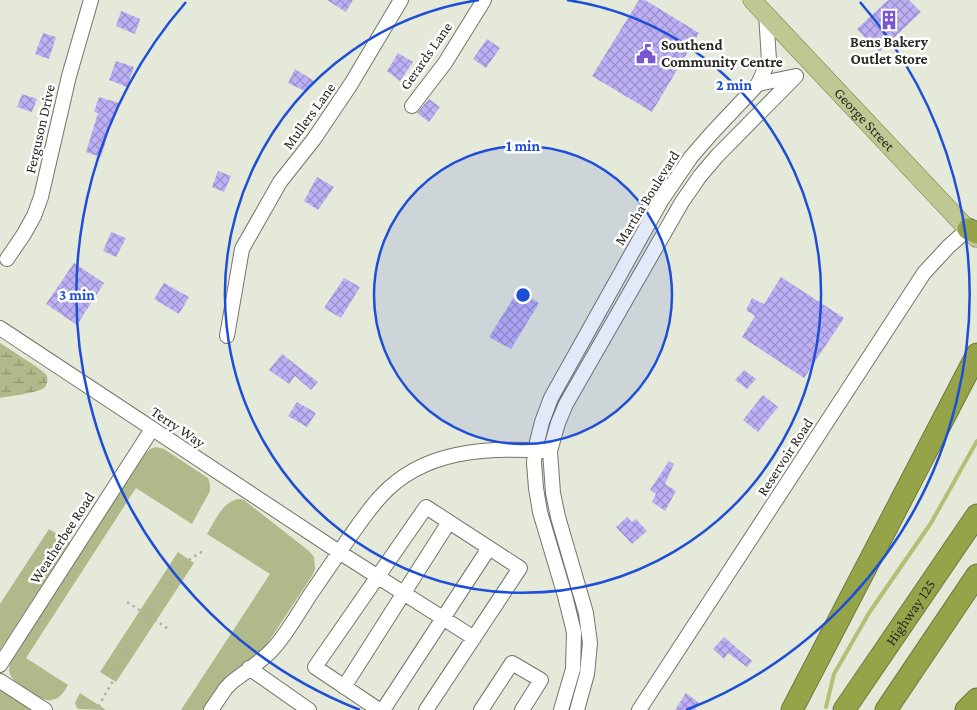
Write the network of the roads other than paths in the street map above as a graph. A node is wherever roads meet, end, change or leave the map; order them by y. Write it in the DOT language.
graph roads {
  1 [pos="90,0"];
  2 [pos="401,0"];
  3 [pos="484,0"];
  4 [pos="752,0"];
  5 [pos="766,14"];
  6 [pos="810,62"];
  7 [pos="796,76"];
  8 [pos="758,84"];
  9 [pos="412,106"];
  10 [pos="974,234"];
  11 [pos="6,259"];
  12 [pos="599,311"];
  13 [pos="614,320"];
  14 [pos="0,328"];
  15 [pos="227,336"];
  16 [pos="977,354"];
  17 [pos="152,429"];
  18 [pos="535,450"];
  19 [pos="550,452"];
  20 [pos="977,515"];
  21 [pos="449,522"];
  22 [pos="490,548"];
  23 [pos="339,552"];
  24 [pos="977,576"];
  25 [pos="378,577"];
  26 [pos="404,593"];
  27 [pos="444,618"];
  28 [pos="474,638"];
  29 [pos="0,666"];
  30 [pos="249,668"];
  31 [pos="0,681"];
  32 [pos="344,687"];
  33 [pos="977,699"];
  34 [pos="45,710"];
  35 [pos="211,710"];
  36 [pos="309,710"];
  37 [pos="378,710"];
  38 [pos="383,710"];
  39 [pos="426,710"];
  40 [pos="481,710"];
  41 [pos="522,710"];
  42 [pos="561,710"];
  43 [pos="577,710"];
  44 [pos="639,710"];
  45 [pos="792,710"];
  46 [pos="844,710"];
  47 [pos="886,710"];
  48 [pos="966,710"];
  1 -- 11 [label="street, Ferguson Drive"];
  2 -- 15 [label="street, Mullers Lane"];
  3 -- 9 [label="street, Gerards Lane"];
  4 -- 5 [label="main road, George Street"];
  5 -- 6 [label="main road, George Street"];
  5 -- 8 [label="street, Martha Boulevard"];
  6 -- 7 [label="street"];
  6 -- 10 [label="main road, George Street"];
  7 -- 8 [label="street"];
  7 -- 13 [label="street"];
  8 -- 12 [label="street, Martha Boulevard"];
  10 -- 44 [label="street, Reservoir Road"];
  12 -- 13 [label="street"];
  12 -- 18 [label="street, Martha Boulevard"];
  13 -- 19 [label="street"];
  14 -- 17 [label="street, Terry Way"];
  16 -- 45 [label="highway"];
  17 -- 23 [label="street, Terry Way"];
  17 -- 29 [label="street, Weatherbee Road"];
  18 -- 19 [label="street"];
  18 -- 23 [label="street"];
  18 -- 42 [label="street, Martha Boulevard"];
  19 -- 43 [label="street"];
  20 -- 46 [label="highway, Highway 125"];
  21 -- 22 [label="street"];
  21 -- 25 [label="street"];
  21 -- 26 [label="street"];
  22 -- 27 [label="street"];
  22 -- 28 [label="street"];
  23 -- 25 [label="street, Terry Way"];
  23 -- 30 [label="street"];
  24 -- 47 [label="highway"];
  25 -- 26 [label="street, Terry Way"];
  25 -- 32 [label="street"];
  26 -- 27 [label="street, Terry Way"];
  26 -- 32 [label="street"];
  27 -- 28 [label="street, Terry Way"];
  27 -- 38 [label="street"];
  28 -- 39 [label="street"];
  30 -- 35 [label="street"];
  30 -- 36 [label="street"];
  31 -- 34 [label="street"];
  32 -- 37 [label="street"];
  33 -- 48 [label="highway"];
  40 -- 41 [label="street"];
}
